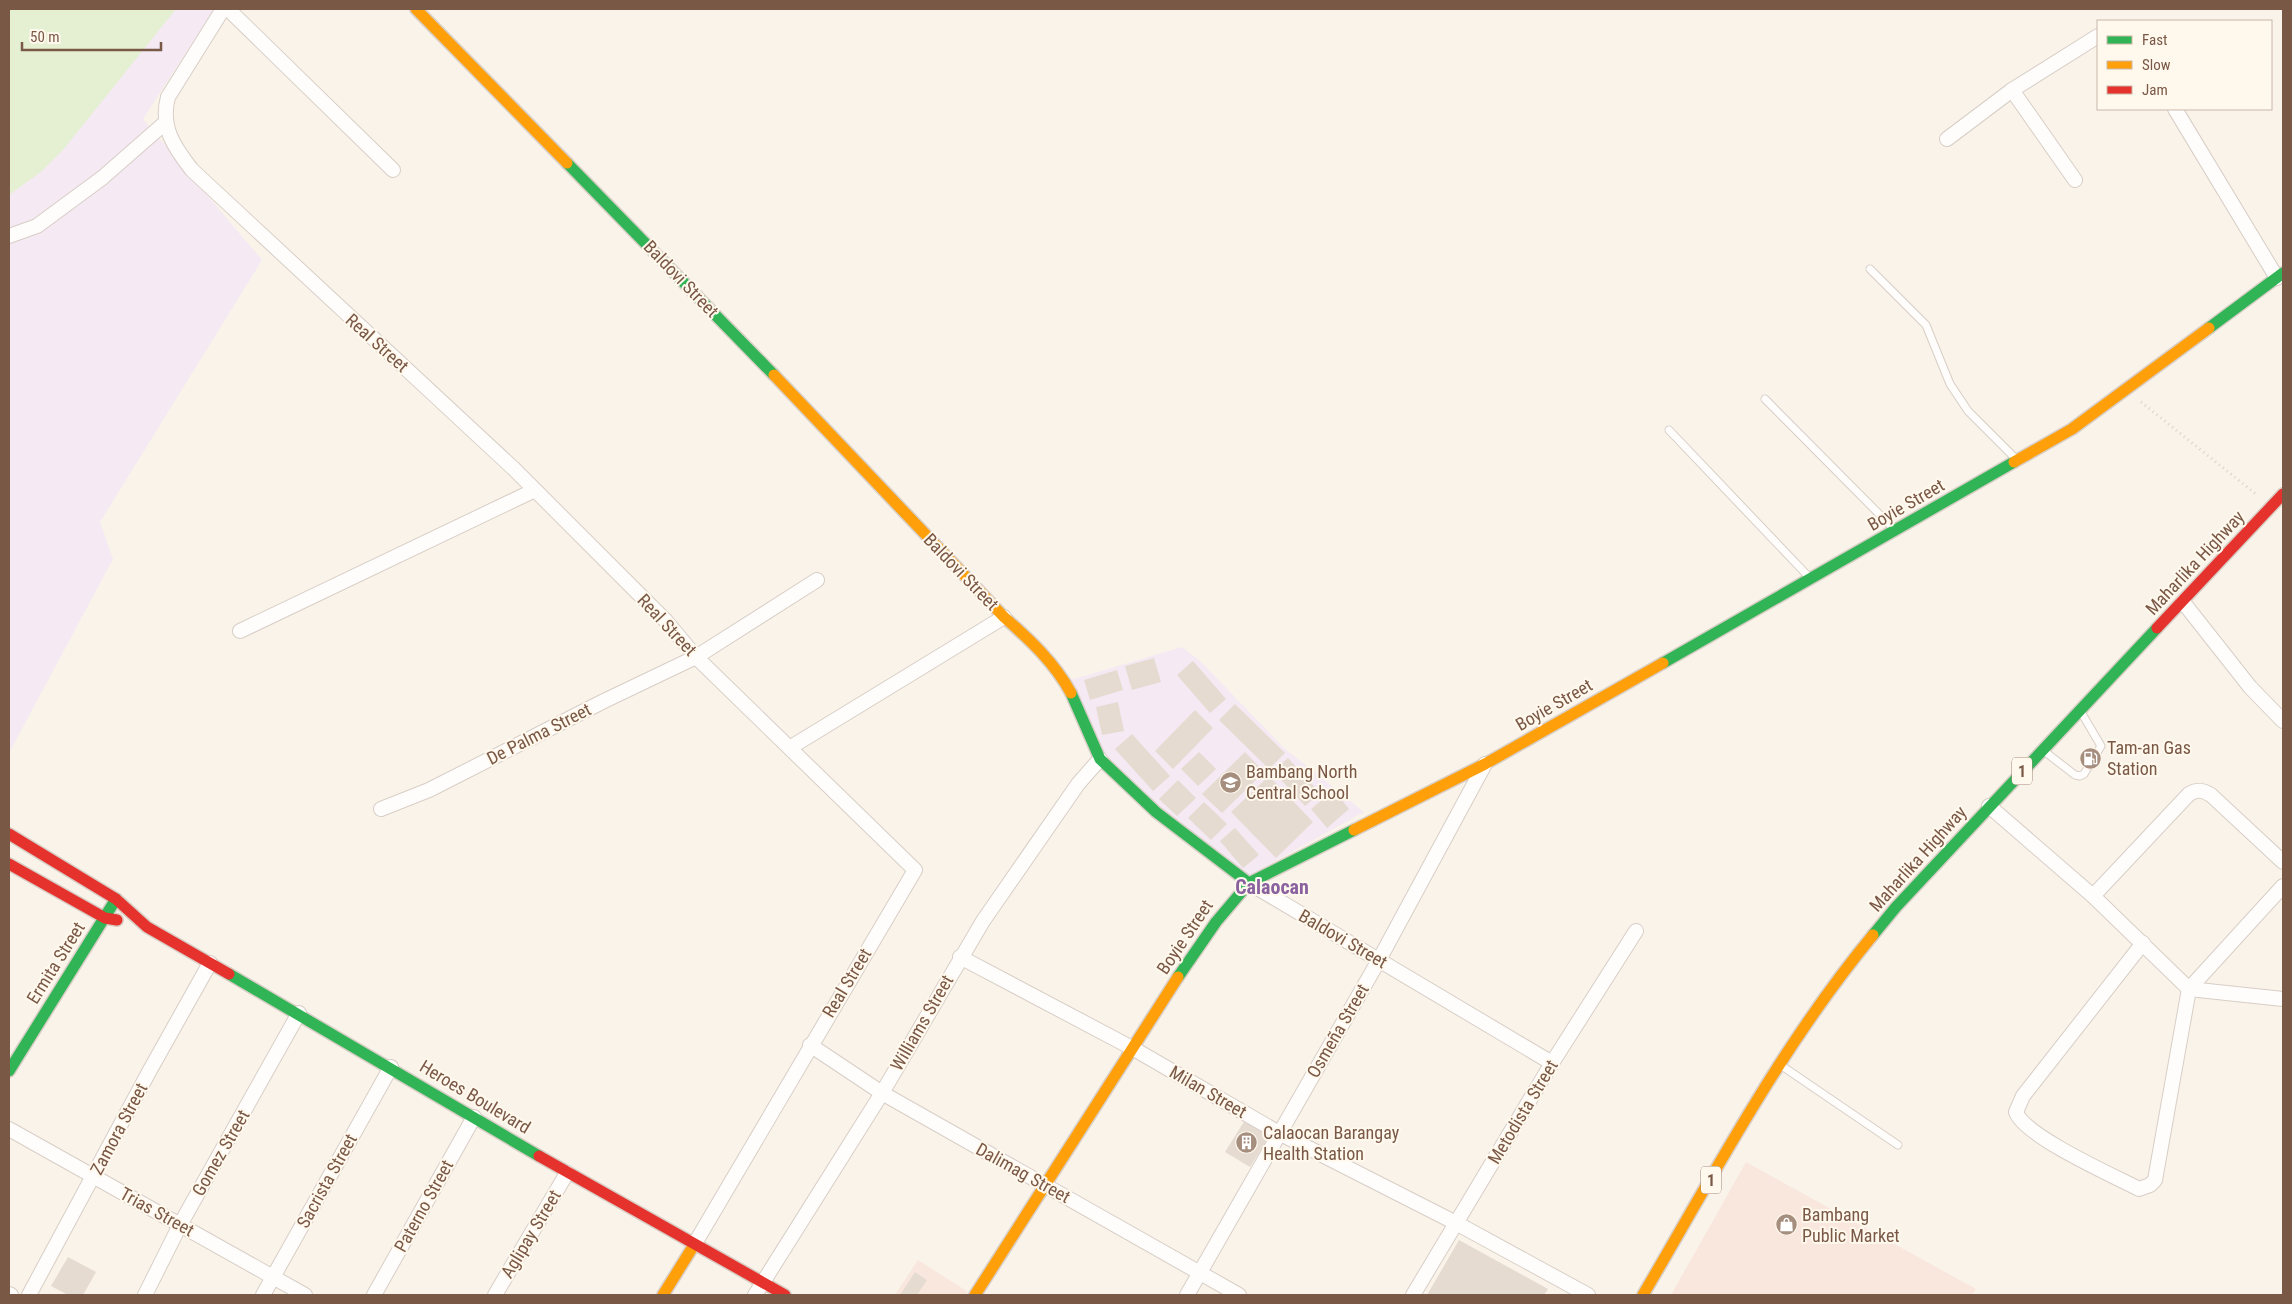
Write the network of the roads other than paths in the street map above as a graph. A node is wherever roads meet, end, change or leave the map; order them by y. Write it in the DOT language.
graph roads {
  1 [pos="223,9"];
  2 [pos="228,9"];
  3 [pos="416,9"];
  4 [pos="2097,37"];
  5 [pos="2012,90"];
  6 [pos="2176,110"];
  7 [pos="166,122"];
  8 [pos="1947,139"];
  9 [pos="393,170"];
  10 [pos="2076,180"];
  11 [pos="9,236"];
  12 [pos="1870,269"];
  13 [pos="2280,275"];
  14 [pos="1765,399"];
  15 [pos="1669,430"];
  16 [pos="2018,461"];
  17 [pos="535,490"];
  18 [pos="2283,494"];
  19 [pos="1896,531"];
  20 [pos="817,580"];
  21 [pos="1811,580"];
  22 [pos="2183,602"];
  23 [pos="1004,617"];
  24 [pos="240,631"];
  25 [pos="696,657"];
  26 [pos="2080,711"];
  27 [pos="2283,721"];
  28 [pos="791,748"];
  29 [pos="2042,750"];
  30 [pos="1100,759"];
  31 [pos="1485,764"];
  32 [pos="1990,806"];
  33 [pos="381,809"];
  34 [pos="9,834"];
  35 [pos="2283,862"];
  36 [pos="9,864"];
  37 [pos="1249,883"];
  38 [pos="2283,886"];
  39 [pos="2093,896"];
  40 [pos="116,899"];
  41 [pos="105,918"];
  42 [pos="147,927"];
  43 [pos="1636,931"];
  44 [pos="2143,943"];
  45 [pos="960,957"];
  46 [pos="1379,960"];
  47 [pos="210,963"];
  48 [pos="2189,989"];
  49 [pos="2283,999"];
  50 [pos="299,1013"];
  51 [pos="810,1045"];
  52 [pos="1134,1049"];
  53 [pos="1552,1063"];
  54 [pos="1779,1064"];
  55 [pos="391,1067"];
  56 [pos="9,1071"];
  57 [pos="882,1093"];
  58 [pos="474,1118"];
  59 [pos="9,1129"];
  60 [pos="1279,1133"];
  61 [pos="1898,1145"];
  62 [pos="567,1174"];
  63 [pos="93,1177"];
  64 [pos="1046,1185"];
  65 [pos="1456,1223"];
  66 [pos="180,1225"];
  67 [pos="694,1245"];
  68 [pos="1200,1274"];
  69 [pos="273,1277"];
  70 [pos="763,1283"];
  71 [pos="30,1295"];
  72 [pos="145,1295"];
  73 [pos="263,1295"];
  74 [pos="305,1295"];
  75 [pos="374,1295"];
  76 [pos="495,1295"];
  77 [pos="663,1295"];
  78 [pos="755,1295"];
  79 [pos="785,1295"];
  80 [pos="975,1295"];
  81 [pos="1187,1295"];
  82 [pos="1239,1295"];
  83 [pos="1413,1295"];
  84 [pos="1588,1295"];
  85 [pos="1643,1295"];
  1 -- 7 [label="street, Real Street"];
  2 -- 9 [label="street"];
  3 -- 23 [label="street, Baldovi Street"];
  4 -- 5 [label="street"];
  5 -- 8 [label="street"];
  5 -- 10 [label="street"];
  6 -- 13 [label="street"];
  7 -- 11 [label="street"];
  7 -- 17 [label="street, Real Street"];
  12 -- 16 [label="lane"];
  13 -- 16 [label="street, Boyie Street"];
  14 -- 19 [label="lane"];
  15 -- 21 [label="lane"];
  16 -- 19 [label="street, Boyie Street"];
  17 -- 24 [label="street"];
  17 -- 25 [label="street, Real Street"];
  18 -- 22 [label="street, Maharlika Highway / 1"];
  19 -- 21 [label="street, Boyie Street"];
  20 -- 25 [label="street, De Palma Street"];
  21 -- 31 [label="street, Boyie Street"];
  22 -- 26 [label="street, Maharlika Highway / 1"];
  22 -- 27 [label="street"];
  23 -- 28 [label="street"];
  23 -- 30 [label="street, Baldovi Street"];
  25 -- 28 [label="street, Real Street"];
  25 -- 33 [label="street, De Palma Street"];
  26 -- 29 [label="street, Maharlika Highway / 1"];
  26 -- 29 [label="lane"];
  28 -- 51 [label="street, Real Street"];
  29 -- 32 [label="street, Maharlika Highway / 1"];
  30 -- 37 [label="street, Baldovi Street"];
  30 -- 45 [label="street, Williams Street"];
  31 -- 37 [label="street, Boyie Street"];
  31 -- 46 [label="street, Osmeña Street"];
  32 -- 39 [label="street"];
  32 -- 54 [label="street, Maharlika Highway / 1"];
  34 -- 40 [label="street, Heroes Boulevard"];
  35 -- 39 [label="street"];
  36 -- 41 [label="street, Heroes Boulevard"];
  37 -- 46 [label="street, Baldovi Street"];
  37 -- 52 [label="street, Boyie Street"];
  38 -- 48 [label="street"];
  39 -- 44 [label="street"];
  40 -- 41 [label="street, Ermita Street"];
  40 -- 42 [label="street, Heroes Boulevard"];
  41 -- 42 [label="street, Heroes Boulevard"];
  41 -- 56 [label="street, Ermita Street"];
  42 -- 47 [label="street, Heroes Boulevard"];
  43 -- 53 [label="street, Metodista Street"];
  44 -- 48 [label="street"];
  44 -- 48 [label="street"];
  45 -- 52 [label="street, Milan Street"];
  45 -- 57 [label="street, Williams Street"];
  46 -- 53 [label="street, Baldovi Street"];
  46 -- 60 [label="street, Osmeña Street"];
  47 -- 50 [label="street, Heroes Boulevard"];
  47 -- 63 [label="street, Zamora Street"];
  48 -- 49 [label="street"];
  50 -- 55 [label="street, Heroes Boulevard"];
  50 -- 66 [label="street, Gomez Street"];
  51 -- 57 [label="street, Dalimag Street"];
  51 -- 67 [label="street, Real Street"];
  52 -- 60 [label="street, Milan Street"];
  52 -- 64 [label="street, Boyie Street"];
  53 -- 65 [label="street, Metodista Street"];
  54 -- 61 [label="lane"];
  54 -- 85 [label="street, Maharlika Highway / 1"];
  55 -- 58 [label="street, Heroes Boulevard"];
  55 -- 69 [label="street, Sacrista Street"];
  57 -- 64 [label="street, Dalimag Street"];
  57 -- 70 [label="street, Williams Street"];
  58 -- 62 [label="street, Heroes Boulevard"];
  58 -- 75 [label="street, Paterno Street"];
  59 -- 63 [label="street, Trias Street"];
  60 -- 65 [label="street, Milan Street"];
  60 -- 68 [label="street, Osmeña Street"];
  62 -- 67 [label="street, Heroes Boulevard"];
  62 -- 76 [label="street, Aglipay Street"];
  63 -- 66 [label="street, Trias Street"];
  63 -- 71 [label="street, Zamora Street"];
  64 -- 68 [label="street, Dalimag Street"];
  64 -- 80 [label="street, Boyie Street"];
  65 -- 83 [label="street, Metodista Street"];
  65 -- 84 [label="street, Milan Street"];
  66 -- 69 [label="street, Trias Street"];
  66 -- 72 [label="street, Gomez Street"];
  67 -- 70 [label="street, Heroes Boulevard"];
  67 -- 77 [label="street, Real Street"];
  68 -- 81 [label="street, Osmeña Street"];
  68 -- 82 [label="street, Dalimag Street"];
  69 -- 73 [label="street, Sacrista Street"];
  69 -- 74 [label="street, Trias Street"];
  70 -- 78 [label="street, Williams Street"];
  70 -- 79 [label="street, Heroes Boulevard"];
}
